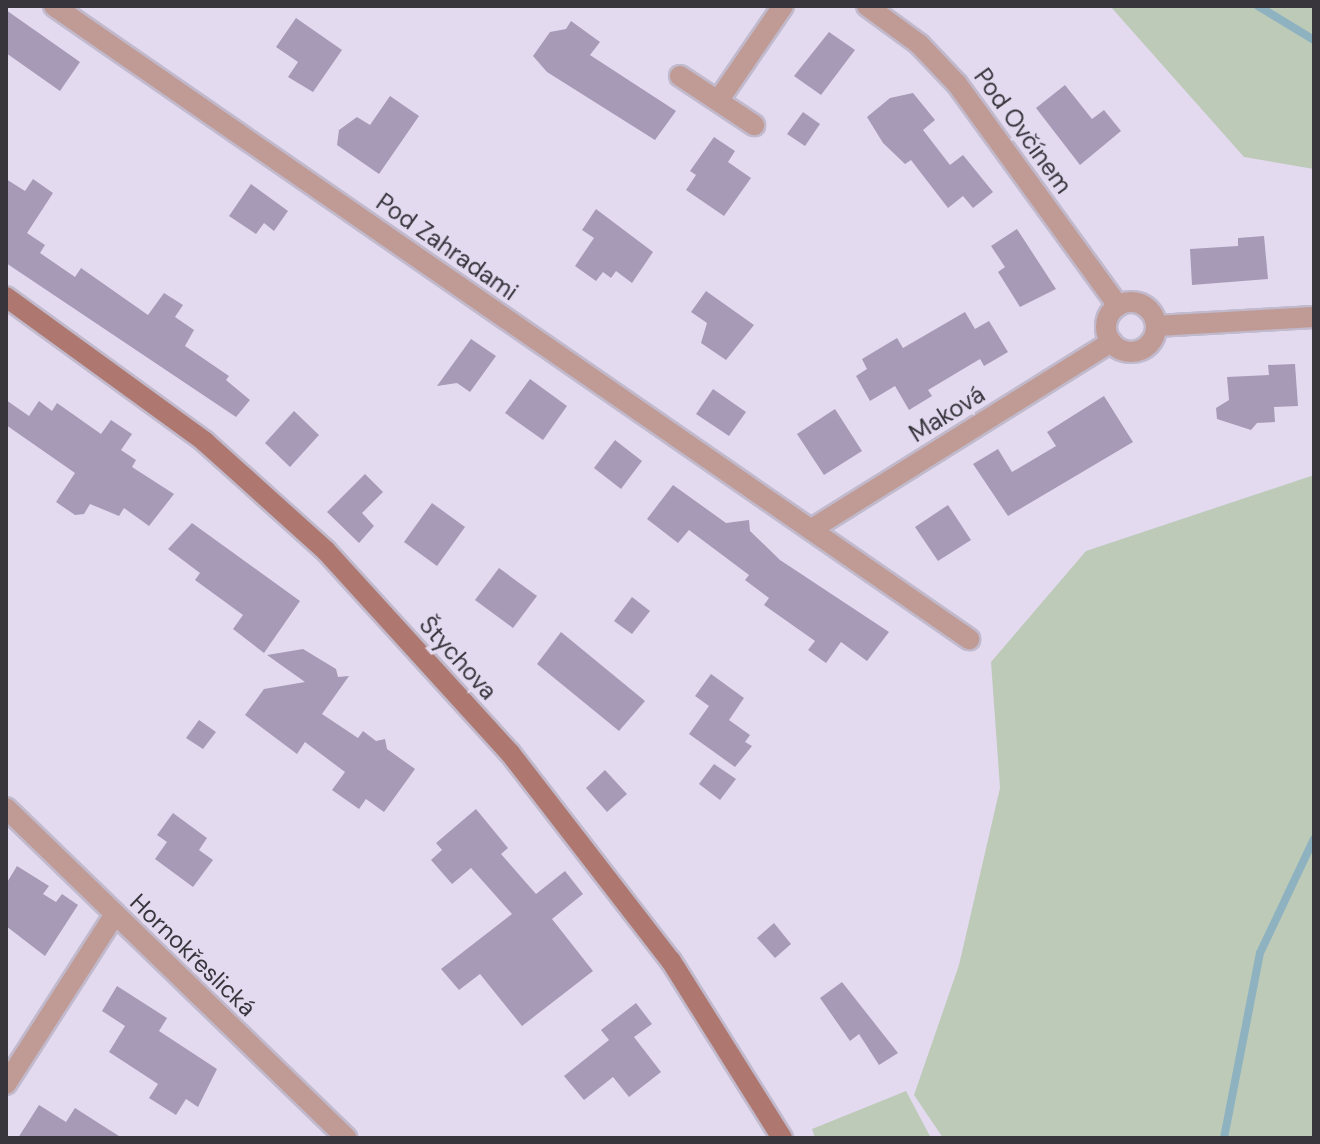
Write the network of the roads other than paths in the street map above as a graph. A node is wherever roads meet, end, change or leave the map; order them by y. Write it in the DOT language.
graph roads {
  1 [pos="54,6"];
  2 [pos="783,6"];
  3 [pos="867,6"];
  4 [pos="680,76"];
  5 [pos="718,101"];
  6 [pos="754,125"];
  7 [pos="6,297"];
  8 [pos="1118,306"];
  9 [pos="1314,317"];
  10 [pos="1156,326"];
  11 [pos="1111,342"];
  12 [pos="812,529"];
  13 [pos="969,639"];
  14 [pos="6,808"];
  15 [pos="114,916"];
  16 [pos="6,1084"];
  17 [pos="346,1138"];
  18 [pos="782,1138"];
  1 -- 12 [label="street, Pod Zahradami"];
  2 -- 5 [label="street"];
  3 -- 8 [label="street, Pod Ovčínem"];
  4 -- 5 [label="street"];
  5 -- 6 [label="street"];
  7 -- 18 [label="street, Štychova"];
  8 -- 10 [label="street"];
  8 -- 11 [label="street"];
  9 -- 10 [label="street"];
  10 -- 11 [label="street"];
  11 -- 12 [label="street, Maková"];
  12 -- 13 [label="street, Pod Zahradami"];
  14 -- 15 [label="street, Hornokřeslická"];
  15 -- 16 [label="street"];
  15 -- 17 [label="street, Hornokřeslická"];
}
